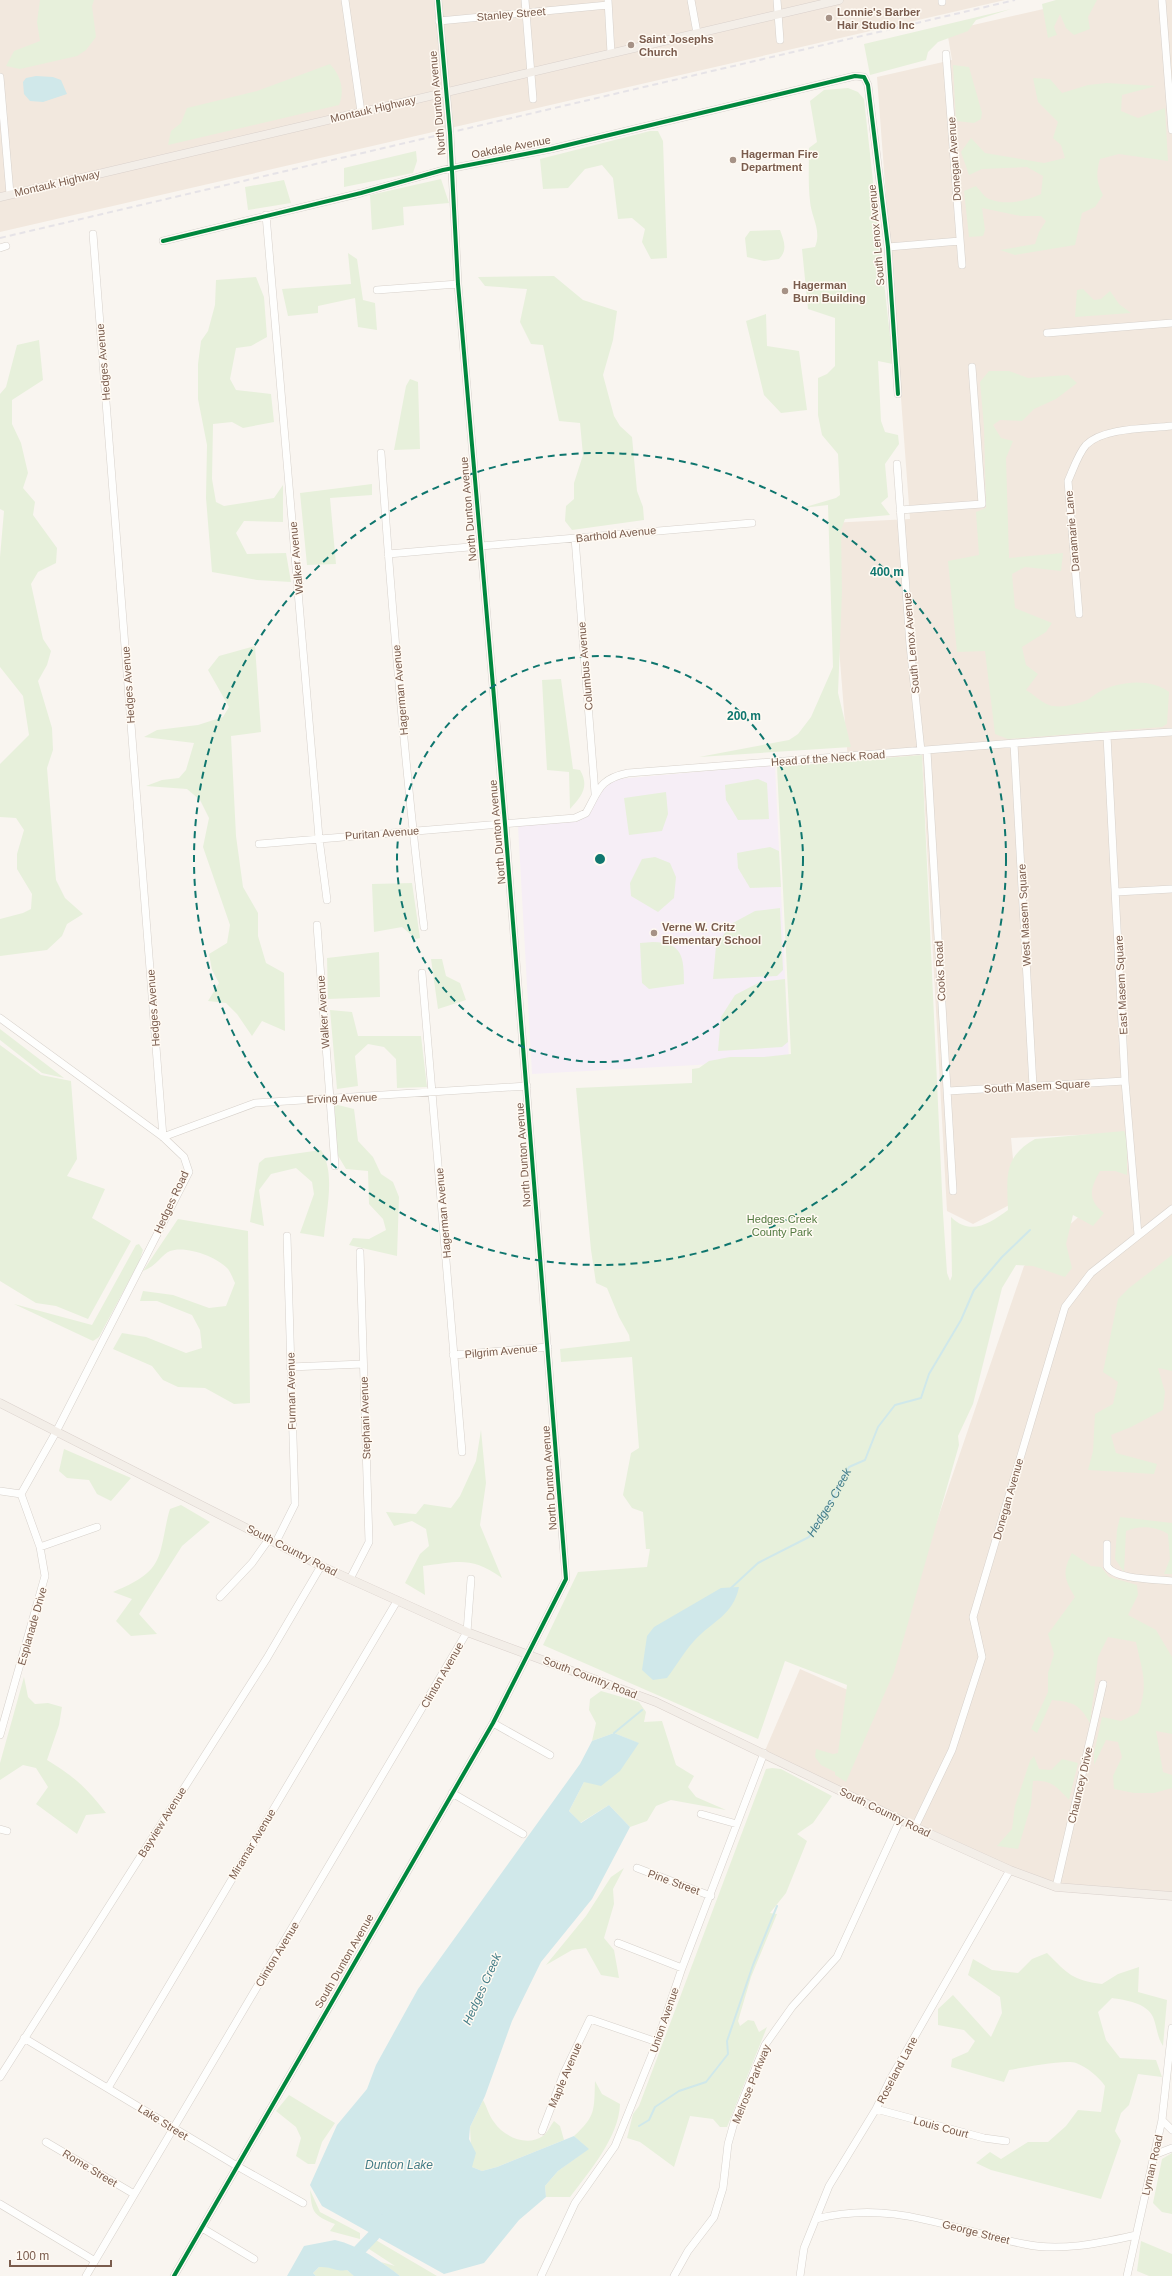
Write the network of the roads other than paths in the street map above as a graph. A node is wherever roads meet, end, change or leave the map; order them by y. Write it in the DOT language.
graph roads {
  1 [pos="345,0"];
  2 [pos="438,0"];
  3 [pos="525,0"];
  4 [pos="691,0"];
  5 [pos="776,0"];
  6 [pos="839,0"];
  7 [pos="1162,0"];
  8 [pos="608,3"];
  9 [pos="526,13"];
  10 [pos="778,14"];
  11 [pos="439,21"];
  12 [pos="697,33"];
  13 [pos="780,40"];
  14 [pos="611,53"];
  15 [pos="946,54"];
  16 [pos="531,72"];
  17 [pos="0,77"];
  18 [pos="864,77"];
  19 [pos="445,92"];
  20 [pos="533,99"];
  21 [pos="360,112"];
  22 [pos="1172,130"];
  23 [pos="452,168"];
  24 [pos="10,194"];
  25 [pos="0,197"];
  26 [pos="266,215"];
  27 [pos="93,234"];
  28 [pos="163,241"];
  29 [pos="960,241"];
  30 [pos="888,247"];
  31 [pos="962,265"];
  32 [pos="458,284"];
  33 [pos="377,290"];
  34 [pos="1172,323"];
  35 [pos="1048,333"];
  36 [pos="972,367"];
  37 [pos="898,394"];
  38 [pos="1172,426"];
  39 [pos="381,453"];
  40 [pos="897,464"];
  41 [pos="900,510"];
  42 [pos="752,523"];
  43 [pos="575,538"];
  44 [pos="480,547"];
  45 [pos="388,554"];
  46 [pos="1078,614"];
  47 [pos="1172,732"];
  48 [pos="1107,736"];
  49 [pos="1014,744"];
  50 [pos="924,751"];
  51 [pos="595,793"];
  52 [pos="506,824"];
  53 [pos="413,831"];
  54 [pos="319,838"];
  55 [pos="259,844"];
  56 [pos="1172,889"];
  57 [pos="1116,892"];
  58 [pos="327,900"];
  59 [pos="317,925"];
  60 [pos="424,928"];
  61 [pos="422,973"];
  62 [pos="0,1018"];
  63 [pos="1125,1081"];
  64 [pos="527,1086"];
  65 [pos="1033,1086"];
  66 [pos="948,1091"];
  67 [pos="433,1094"];
  68 [pos="329,1099"];
  69 [pos="163,1137"];
  70 [pos="335,1166"];
  71 [pos="953,1191"];
  72 [pos="1172,1209"];
  73 [pos="1138,1235"];
  74 [pos="287,1236"];
  75 [pos="360,1252"];
  76 [pos="548,1347"];
  77 [pos="453,1355"];
  78 [pos="363,1364"];
  79 [pos="290,1367"];
  80 [pos="0,1403"];
  81 [pos="56,1432"];
  82 [pos="462,1452"];
  83 [pos="0,1491"];
  84 [pos="21,1494"];
  85 [pos="97,1527"];
  86 [pos="273,1540"];
  87 [pos="1107,1544"];
  88 [pos="40,1547"];
  89 [pos="321,1566"];
  90 [pos="350,1579"];
  91 [pos="472,1579"];
  92 [pos="1172,1581"];
  93 [pos="220,1598"];
  94 [pos="397,1601"];
  95 [pos="467,1632"];
  96 [pos="528,1654"];
  97 [pos="1103,1684"];
  98 [pos="493,1723"];
  99 [pos="0,1735"];
  100 [pos="764,1753"];
  101 [pos="550,1755"];
  102 [pos="452,1793"];
  103 [pos="701,1814"];
  104 [pos="900,1820"];
  105 [pos="737,1824"];
  106 [pos="915,1827"];
  107 [pos="523,1834"];
  108 [pos="637,1868"];
  109 [pos="1010,1870"];
  110 [pos="1056,1887"];
  111 [pos="711,1896"];
  112 [pos="1172,1896"];
  113 [pos="618,1943"];
  114 [pos="682,1968"];
  115 [pos="1172,2028"];
  116 [pos="24,2038"];
  117 [pos="657,2042"];
  118 [pos="1170,2068"];
  119 [pos="0,2077"];
  120 [pos="108,2088"];
  121 [pos="876,2109"];
  122 [pos="1162,2120"];
  123 [pos="174,2129"];
  124 [pos="1172,2130"];
  125 [pos="542,2131"];
  126 [pos="1006,2141"];
  127 [pos="46,2142"];
  128 [pos="1172,2148"];
  129 [pos="1154,2155"];
  130 [pos="237,2166"];
  131 [pos="134,2194"];
  132 [pos="303,2203"];
  133 [pos="0,2204"];
  134 [pos="816,2219"];
  135 [pos="202,2228"];
  136 [pos="1136,2235"];
  137 [pos="254,2259"];
  138 [pos="95,2261"];
  139 [pos="86,2276"];
  140 [pos="174,2276"];
  141 [pos="541,2276"];
  142 [pos="674,2276"];
  143 [pos="800,2276"];
  144 [pos="1127,2276"];
  1 -- 21 [label="street"];
  2 -- 11 [label="street, North Dunton Avenue"];
  3 -- 9 [label="street"];
  4 -- 12 [label="street"];
  5 -- 10 [label="street"];
  6 -- 10 [label="main road, Montauk Highway"];
  7 -- 22 [label="street"];
  8 -- 9 [label="street, Stanley Street"];
  8 -- 14 [label="street"];
  9 -- 11 [label="street, Stanley Street"];
  9 -- 16 [label="street"];
  10 -- 12 [label="main road, Montauk Highway"];
  10 -- 13 [label="street"];
  11 -- 19 [label="street, North Dunton Avenue"];
  12 -- 14 [label="main road, Montauk Highway"];
  14 -- 16 [label="main road, Montauk Highway"];
  15 -- 29 [label="street, Donegan Avenue"];
  16 -- 19 [label="main road, Montauk Highway"];
  16 -- 20 [label="street"];
  17 -- 24 [label="street"];
  18 -- 23 [label="street, Oakdale Avenue"];
  18 -- 30 [label="street, South Lenox Avenue"];
  19 -- 21 [label="main road, Montauk Highway"];
  19 -- 23 [label="street, North Dunton Avenue"];
  21 -- 24 [label="main road, Montauk Highway"];
  23 -- 26 [label="street, Oakdale Avenue"];
  23 -- 32 [label="street, North Dunton Avenue"];
  24 -- 25 [label="main road, Montauk Highway"];
  26 -- 28 [label="street, Oakdale Avenue"];
  26 -- 54 [label="street, Walker Avenue"];
  27 -- 69 [label="street, Hedges Avenue"];
  29 -- 30 [label="street"];
  29 -- 31 [label="street, Donegan Avenue"];
  30 -- 37 [label="street, South Lenox Avenue"];
  32 -- 33 [label="street"];
  32 -- 44 [label="street, North Dunton Avenue"];
  34 -- 35 [label="street"];
  36 -- 41 [label="street"];
  38 -- 46 [label="street, Danamarie Lane"];
  39 -- 45 [label="street, Hagerman Avenue"];
  40 -- 41 [label="street, South Lenox Avenue"];
  41 -- 50 [label="street, South Lenox Avenue"];
  42 -- 43 [label="street, Barthold Avenue"];
  43 -- 44 [label="street, Barthold Avenue"];
  43 -- 51 [label="street, Columbus Avenue"];
  44 -- 45 [label="street, Barthold Avenue"];
  44 -- 52 [label="street, North Dunton Avenue"];
  45 -- 53 [label="street, Hagerman Avenue"];
  47 -- 48 [label="street, Head of the Neck Road"];
  48 -- 49 [label="street, Head of the Neck Road"];
  48 -- 57 [label="street, East Masem Square"];
  49 -- 50 [label="street, Head of the Neck Road"];
  49 -- 65 [label="street, West Masem Square"];
  50 -- 51 [label="street, Head of the Neck Road"];
  50 -- 66 [label="street, Cooks Road"];
  51 -- 52 [label="street, Head of the Neck Road"];
  52 -- 53 [label="street, Puritan Avenue"];
  52 -- 64 [label="street, North Dunton Avenue"];
  53 -- 54 [label="street, Puritan Avenue"];
  53 -- 60 [label="street, Hagerman Avenue"];
  54 -- 55 [label="street, Puritan Avenue"];
  54 -- 58 [label="street, Walker Avenue"];
  56 -- 57 [label="street"];
  57 -- 63 [label="street, East Masem Square"];
  59 -- 68 [label="street, Walker Avenue"];
  61 -- 67 [label="street, Hagerman Avenue"];
  62 -- 69 [label="street, Hedges Road"];
  63 -- 65 [label="street, South Masem Square"];
  63 -- 73 [label="street, East Masem Square"];
  64 -- 67 [label="street, Erving Avenue"];
  64 -- 76 [label="street, North Dunton Avenue"];
  65 -- 66 [label="street, South Masem Square"];
  66 -- 71 [label="street, Cooks Road"];
  67 -- 68 [label="street, Erving Avenue"];
  67 -- 77 [label="street, Hagerman Avenue"];
  68 -- 69 [label="street, Erving Avenue"];
  68 -- 70 [label="street, Walker Avenue"];
  69 -- 81 [label="street, Hedges Road"];
  72 -- 73 [label="street, Donegan Avenue"];
  73 -- 106 [label="street, Donegan Avenue"];
  74 -- 79 [label="street, Furman Avenue"];
  75 -- 78 [label="street, Stephani Avenue"];
  76 -- 77 [label="street, Pilgrim Avenue"];
  76 -- 96 [label="street, North Dunton Avenue"];
  77 -- 82 [label="street, Hagerman Avenue"];
  78 -- 79 [label="street"];
  78 -- 90 [label="street, Stephani Avenue"];
  79 -- 86 [label="street, Furman Avenue"];
  80 -- 81 [label="main road, South Country Road"];
  81 -- 84 [label="street"];
  81 -- 86 [label="main road, South Country Road"];
  83 -- 84 [label="street"];
  84 -- 88 [label="street, Esplanade Drive"];
  85 -- 88 [label="street"];
  86 -- 89 [label="main road, South Country Road"];
  86 -- 93 [label="street, Furman Avenue"];
  87 -- 92 [label="street"];
  88 -- 99 [label="street, Esplanade Drive"];
  89 -- 90 [label="main road, South Country Road"];
  89 -- 116 [label="street, Bayview Avenue"];
  90 -- 94 [label="main road, South Country Road"];
  91 -- 95 [label="street"];
  94 -- 95 [label="main road, South Country Road"];
  94 -- 120 [label="street, Miramar Avenue"];
  95 -- 96 [label="main road, South Country Road"];
  95 -- 123 [label="street, Clinton Avenue"];
  96 -- 98 [label="street, South Dunton Avenue"];
  96 -- 100 [label="main road, South Country Road"];
  97 -- 110 [label="street, Chauncey Drive"];
  98 -- 101 [label="street"];
  98 -- 102 [label="street, South Dunton Avenue"];
  100 -- 104 [label="main road, South Country Road"];
  100 -- 105 [label="street, Union Avenue"];
  102 -- 107 [label="street"];
  102 -- 130 [label="street, South Dunton Avenue"];
  103 -- 105 [label="street"];
  104 -- 106 [label="main road, South Country Road"];
  104 -- 142 [label="street, Melrose Parkway"];
  105 -- 111 [label="street, Union Avenue"];
  106 -- 109 [label="main road, South Country Road"];
  108 -- 111 [label="street, Pine Street"];
  109 -- 110 [label="main road, South Country Road"];
  109 -- 121 [label="street, Roseland Lane"];
  110 -- 112 [label="main road, South Country Road"];
  111 -- 114 [label="street, Union Avenue"];
  113 -- 114 [label="street"];
  114 -- 117 [label="street, Union Avenue"];
  115 -- 118 [label="street, Lyman Road"];
  116 -- 119 [label="street, Bayview Avenue"];
  116 -- 120 [label="street, Lake Street"];
  117 -- 125 [label="street, Maple Avenue"];
  117 -- 141 [label="street, Union Avenue"];
  118 -- 122 [label="street, Lyman Road"];
  120 -- 123 [label="street, Lake Street"];
  121 -- 126 [label="street, Louis Court"];
  121 -- 134 [label="street, Roseland Lane"];
  122 -- 124 [label="street"];
  122 -- 129 [label="street, Lyman Road"];
  123 -- 130 [label="street, Lake Street"];
  123 -- 131 [label="street, Clinton Avenue"];
  127 -- 131 [label="street, Rome Street"];
  128 -- 129 [label="street"];
  129 -- 136 [label="street, Lyman Road"];
  130 -- 132 [label="street, Lake Street"];
  130 -- 135 [label="street, South Dunton Avenue"];
  131 -- 138 [label="street, Clinton Avenue"];
  133 -- 138 [label="street"];
  134 -- 136 [label="street, George Street"];
  134 -- 143 [label="street, Roseland Lane"];
  135 -- 137 [label="street"];
  135 -- 140 [label="street, South Dunton Avenue"];
  136 -- 144 [label="street, Lyman Road"];
  138 -- 139 [label="street, Clinton Avenue"];
}
